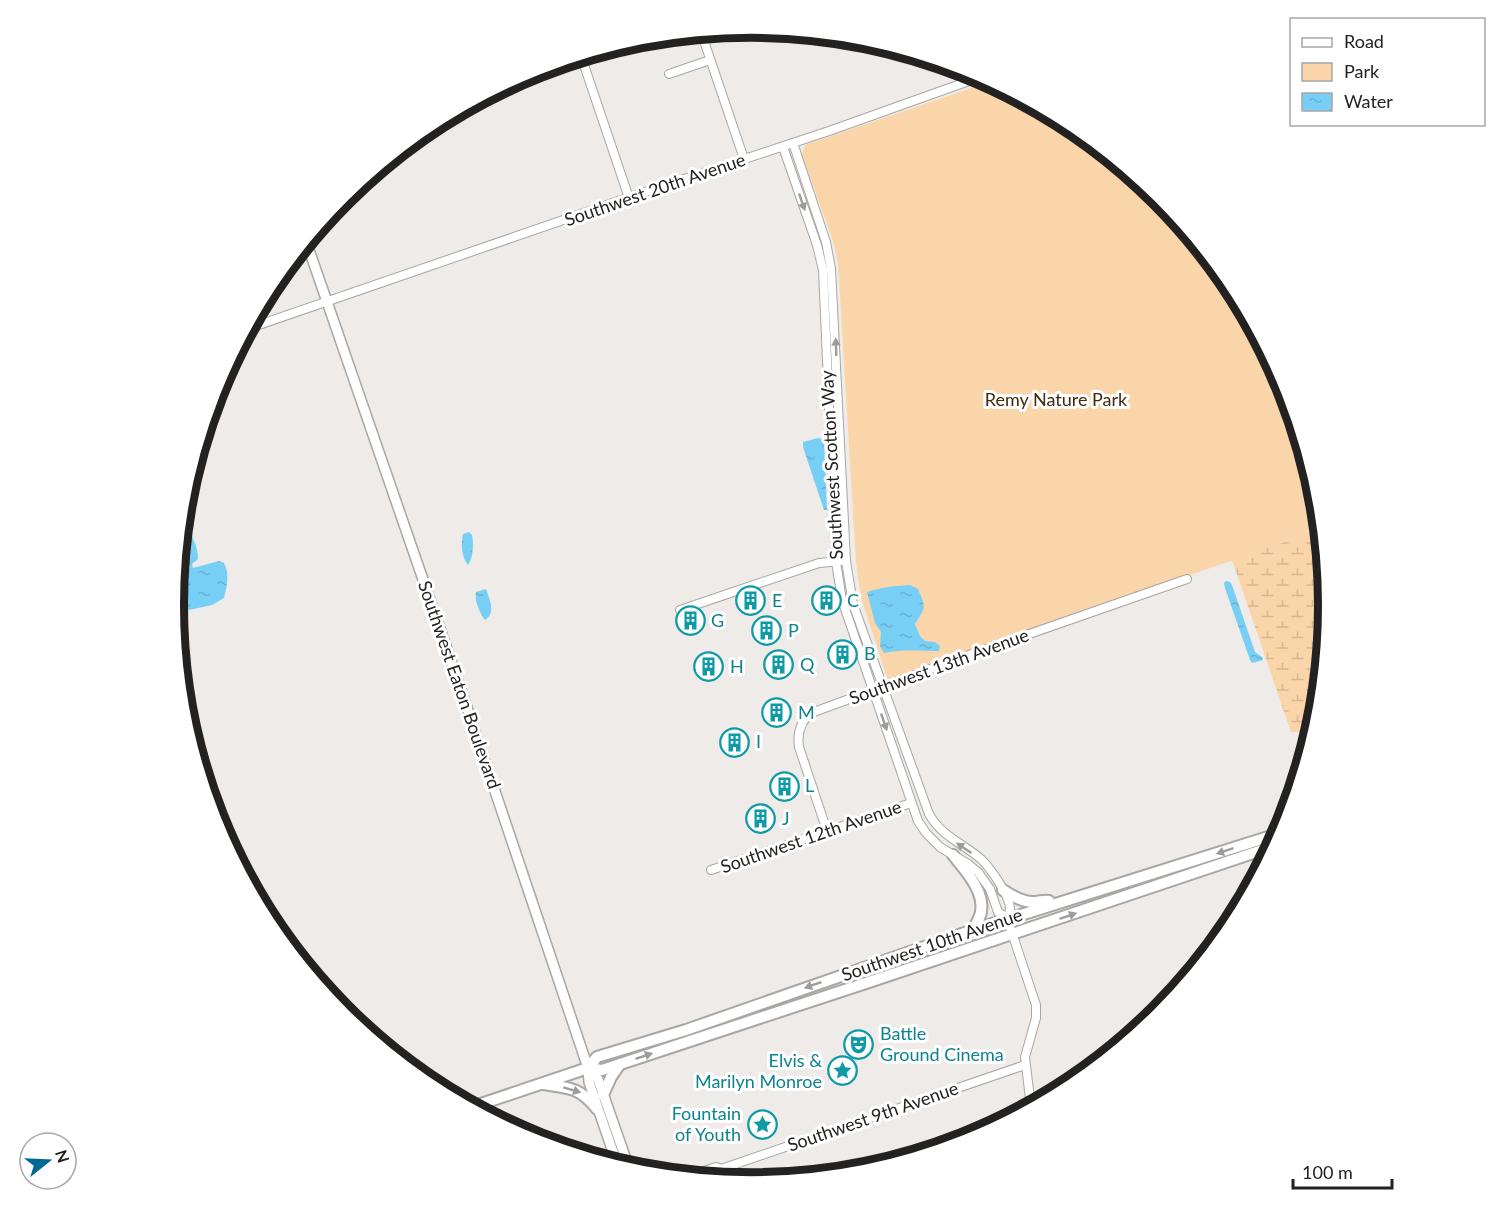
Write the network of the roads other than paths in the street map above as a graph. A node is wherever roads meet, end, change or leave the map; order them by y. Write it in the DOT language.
graph roads {
  1 [pos="703,40"];
  2 [pos="710,60"];
  3 [pos="583,64"];
  4 [pos="669,74"];
  5 [pos="968,81"];
  6 [pos="793,143"];
  7 [pos="783,147"];
  8 [pos="744,159"];
  9 [pos="629,198"];
  10 [pos="309,250"];
  11 [pos="327,302"];
  12 [pos="830,316"];
  13 [pos="258,325"];
  14 [pos="846,561"];
  15 [pos="836,562"];
  16 [pos="1187,579"];
  17 [pos="680,610"];
  18 [pos="883,687"];
  19 [pos="873,691"];
  20 [pos="911,803"];
  21 [pos="827,831"];
  22 [pos="1268,837"];
  23 [pos="1262,850"];
  24 [pos="953,855"];
  25 [pos="711,870"];
  26 [pos="1003,890"];
  27 [pos="1061,902"];
  28 [pos="1007,918"];
  29 [pos="973,930"];
  30 [pos="1012,934"];
  31 [pos="621,1064"];
  32 [pos="1025,1065"];
  33 [pos="588,1068"];
  34 [pos="540,1084"];
  35 [pos="603,1095"];
  36 [pos="1030,1098"];
  37 [pos="482,1103"];
  38 [pos="597,1109"];
  39 [pos="613,1154"];
  40 [pos="624,1157"];
  41 [pos="721,1169"];
  42 [pos="708,1170"];
  1 -- 2 [label="street"];
  2 -- 4 [label="street"];
  2 -- 8 [label="street"];
  3 -- 9 [label="street"];
  5 -- 6 [label="street, Southwest 20th Avenue"];
  6 -- 7 [label="street, Southwest 20th Avenue"];
  6 -- 12 [label="street, Southwest Scotton Way"];
  7 -- 8 [label="street, Southwest 20th Avenue"];
  7 -- 12 [label="street, Southwest Scotton Way, one-way"];
  8 -- 9 [label="street, Southwest 20th Avenue"];
  9 -- 11 [label="street, Southwest 20th Avenue"];
  10 -- 11 [label="main road, Southwest Eaton Boulevard"];
  11 -- 13 [label="street, Southwest 20th Avenue"];
  11 -- 33 [label="main road, Southwest Eaton Boulevard"];
  14 -- 12 [label="street, Southwest Scotton Way, one-way"];
  12 -- 15 [label="street, Southwest Scotton Way"];
  14 -- 15 [label="street"];
  14 -- 18 [label="street, Southwest Scotton Way"];
  15 -- 17 [label="street"];
  15 -- 19 [label="street, Southwest Scotton Way"];
  16 -- 18 [label="street, Southwest 13th Avenue"];
  18 -- 19 [label="street, Southwest 13th Avenue"];
  26 -- 18 [label="street, Southwest Scotton Way, one-way"];
  19 -- 20 [label="street, Southwest Scotton Way, one-way"];
  19 -- 21 [label="street, Southwest 13th Avenue"];
  20 -- 21 [label="street, Southwest 12th Avenue"];
  20 -- 24 [label="street, Southwest Scotton Way"];
  21 -- 25 [label="street, Southwest 12th Avenue"];
  22 -- 27 [label="highway, Southwest 10th Avenue, one-way"];
  30 -- 23 [label="highway, Southwest 10th Avenue, one-way"];
  24 -- 28 [label="street, Southwest Scotton Way"];
  24 -- 29 [label="highway"];
  26 -- 27 [label="highway"];
  26 -- 28 [label="street, Southwest Scotton Way"];
  27 -- 28 [label="highway, Southwest 10th Avenue"];
  28 -- 29 [label="highway, Southwest 10th Avenue"];
  28 -- 30 [label="street, Southwest Scotton Way"];
  29 -- 33 [label="highway, Southwest 10th Avenue, one-way"];
  31 -- 30 [label="highway, Southwest 10th Avenue, one-way"];
  30 -- 32 [label="street, Southwest Scotton Way"];
  31 -- 33 [label="highway, Southwest 10th Avenue"];
  31 -- 35 [label="highway"];
  32 -- 36 [label="street, Southwest Scotton Way"];
  32 -- 41 [label="street, Southwest 9th Avenue"];
  33 -- 34 [label="highway, Southwest 10th Avenue"];
  33 -- 35 [label="main road, Southwest Eaton Boulevard"];
  33 -- 38 [label="main road, Southwest Eaton Boulevard"];
  34 -- 37 [label="highway, Southwest 10th Avenue"];
  34 -- 38 [label="highway, one-way"];
  35 -- 40 [label="main road, Southwest Eaton Boulevard"];
  38 -- 39 [label="main road, Southwest Eaton Boulevard"];
  41 -- 42 [label="street, Southwest 9th Avenue"];
}
